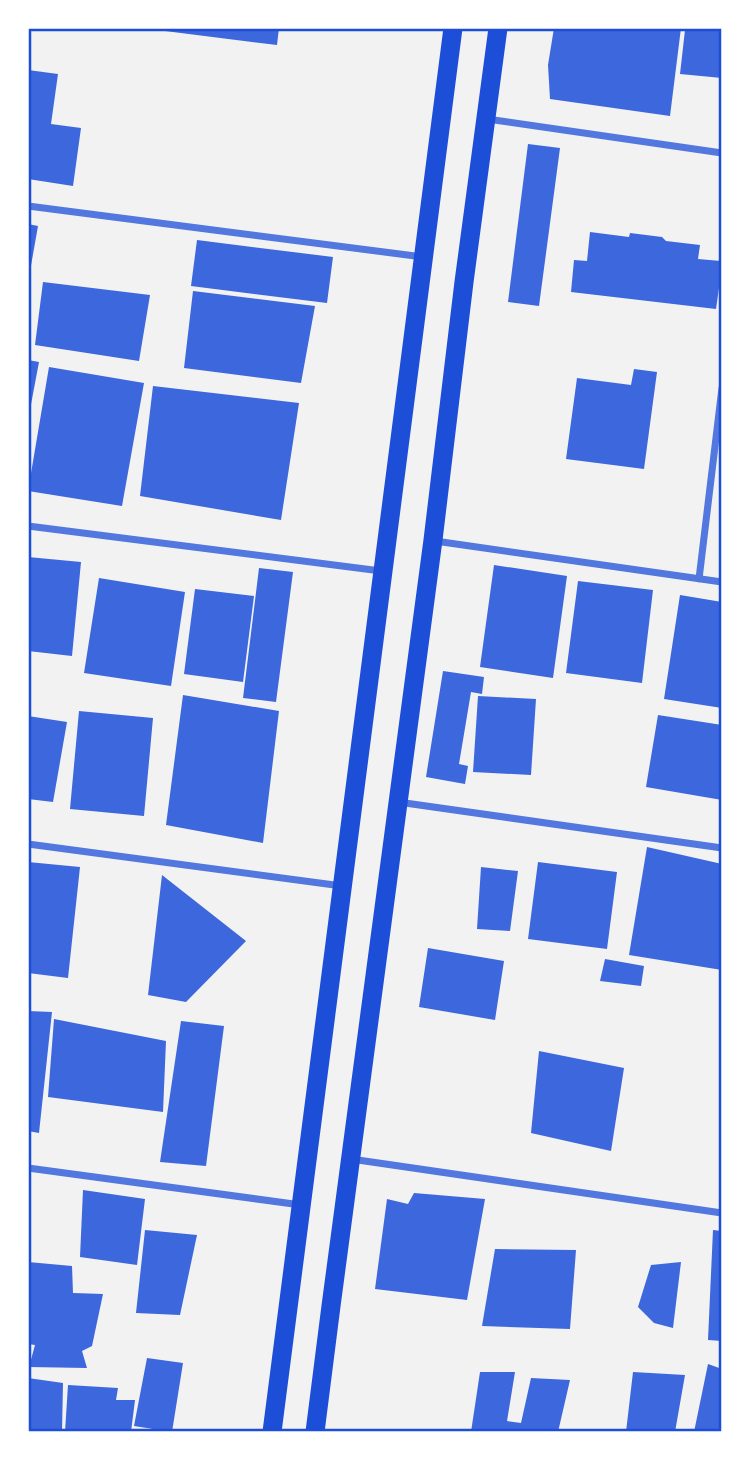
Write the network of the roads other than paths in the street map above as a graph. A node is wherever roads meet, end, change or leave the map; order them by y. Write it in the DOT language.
graph roads {
  1 [pos="453,28"];
  2 [pos="498,28"];
  3 [pos="486,119"];
  4 [pos="722,153"];
  5 [pos="28,206"];
  6 [pos="424,257"];
  7 [pos="722,388"];
  8 [pos="28,526"];
  9 [pos="433,540"];
  10 [pos="383,571"];
  11 [pos="699,579"];
  12 [pos="722,582"];
  13 [pos="398,802"];
  14 [pos="28,844"];
  15 [pos="722,848"];
  16 [pos="343,886"];
  17 [pos="350,1159"];
  18 [pos="28,1168"];
  19 [pos="301,1205"];
  20 [pos="722,1213"];
  21 [pos="272,1432"];
  22 [pos="315,1432"];
  1 -- 6 [label="highway"];
  2 -- 3 [label="highway"];
  3 -- 4 [label="street"];
  3 -- 9 [label="highway"];
  5 -- 6 [label="street"];
  6 -- 10 [label="highway"];
  7 -- 11 [label="street"];
  8 -- 10 [label="street"];
  9 -- 11 [label="street"];
  9 -- 13 [label="highway"];
  10 -- 16 [label="highway"];
  11 -- 12 [label="street"];
  13 -- 15 [label="street"];
  13 -- 17 [label="highway"];
  14 -- 16 [label="street"];
  16 -- 19 [label="highway"];
  17 -- 20 [label="street"];
  17 -- 22 [label="highway"];
  18 -- 19 [label="street"];
  19 -- 21 [label="highway"];
}
